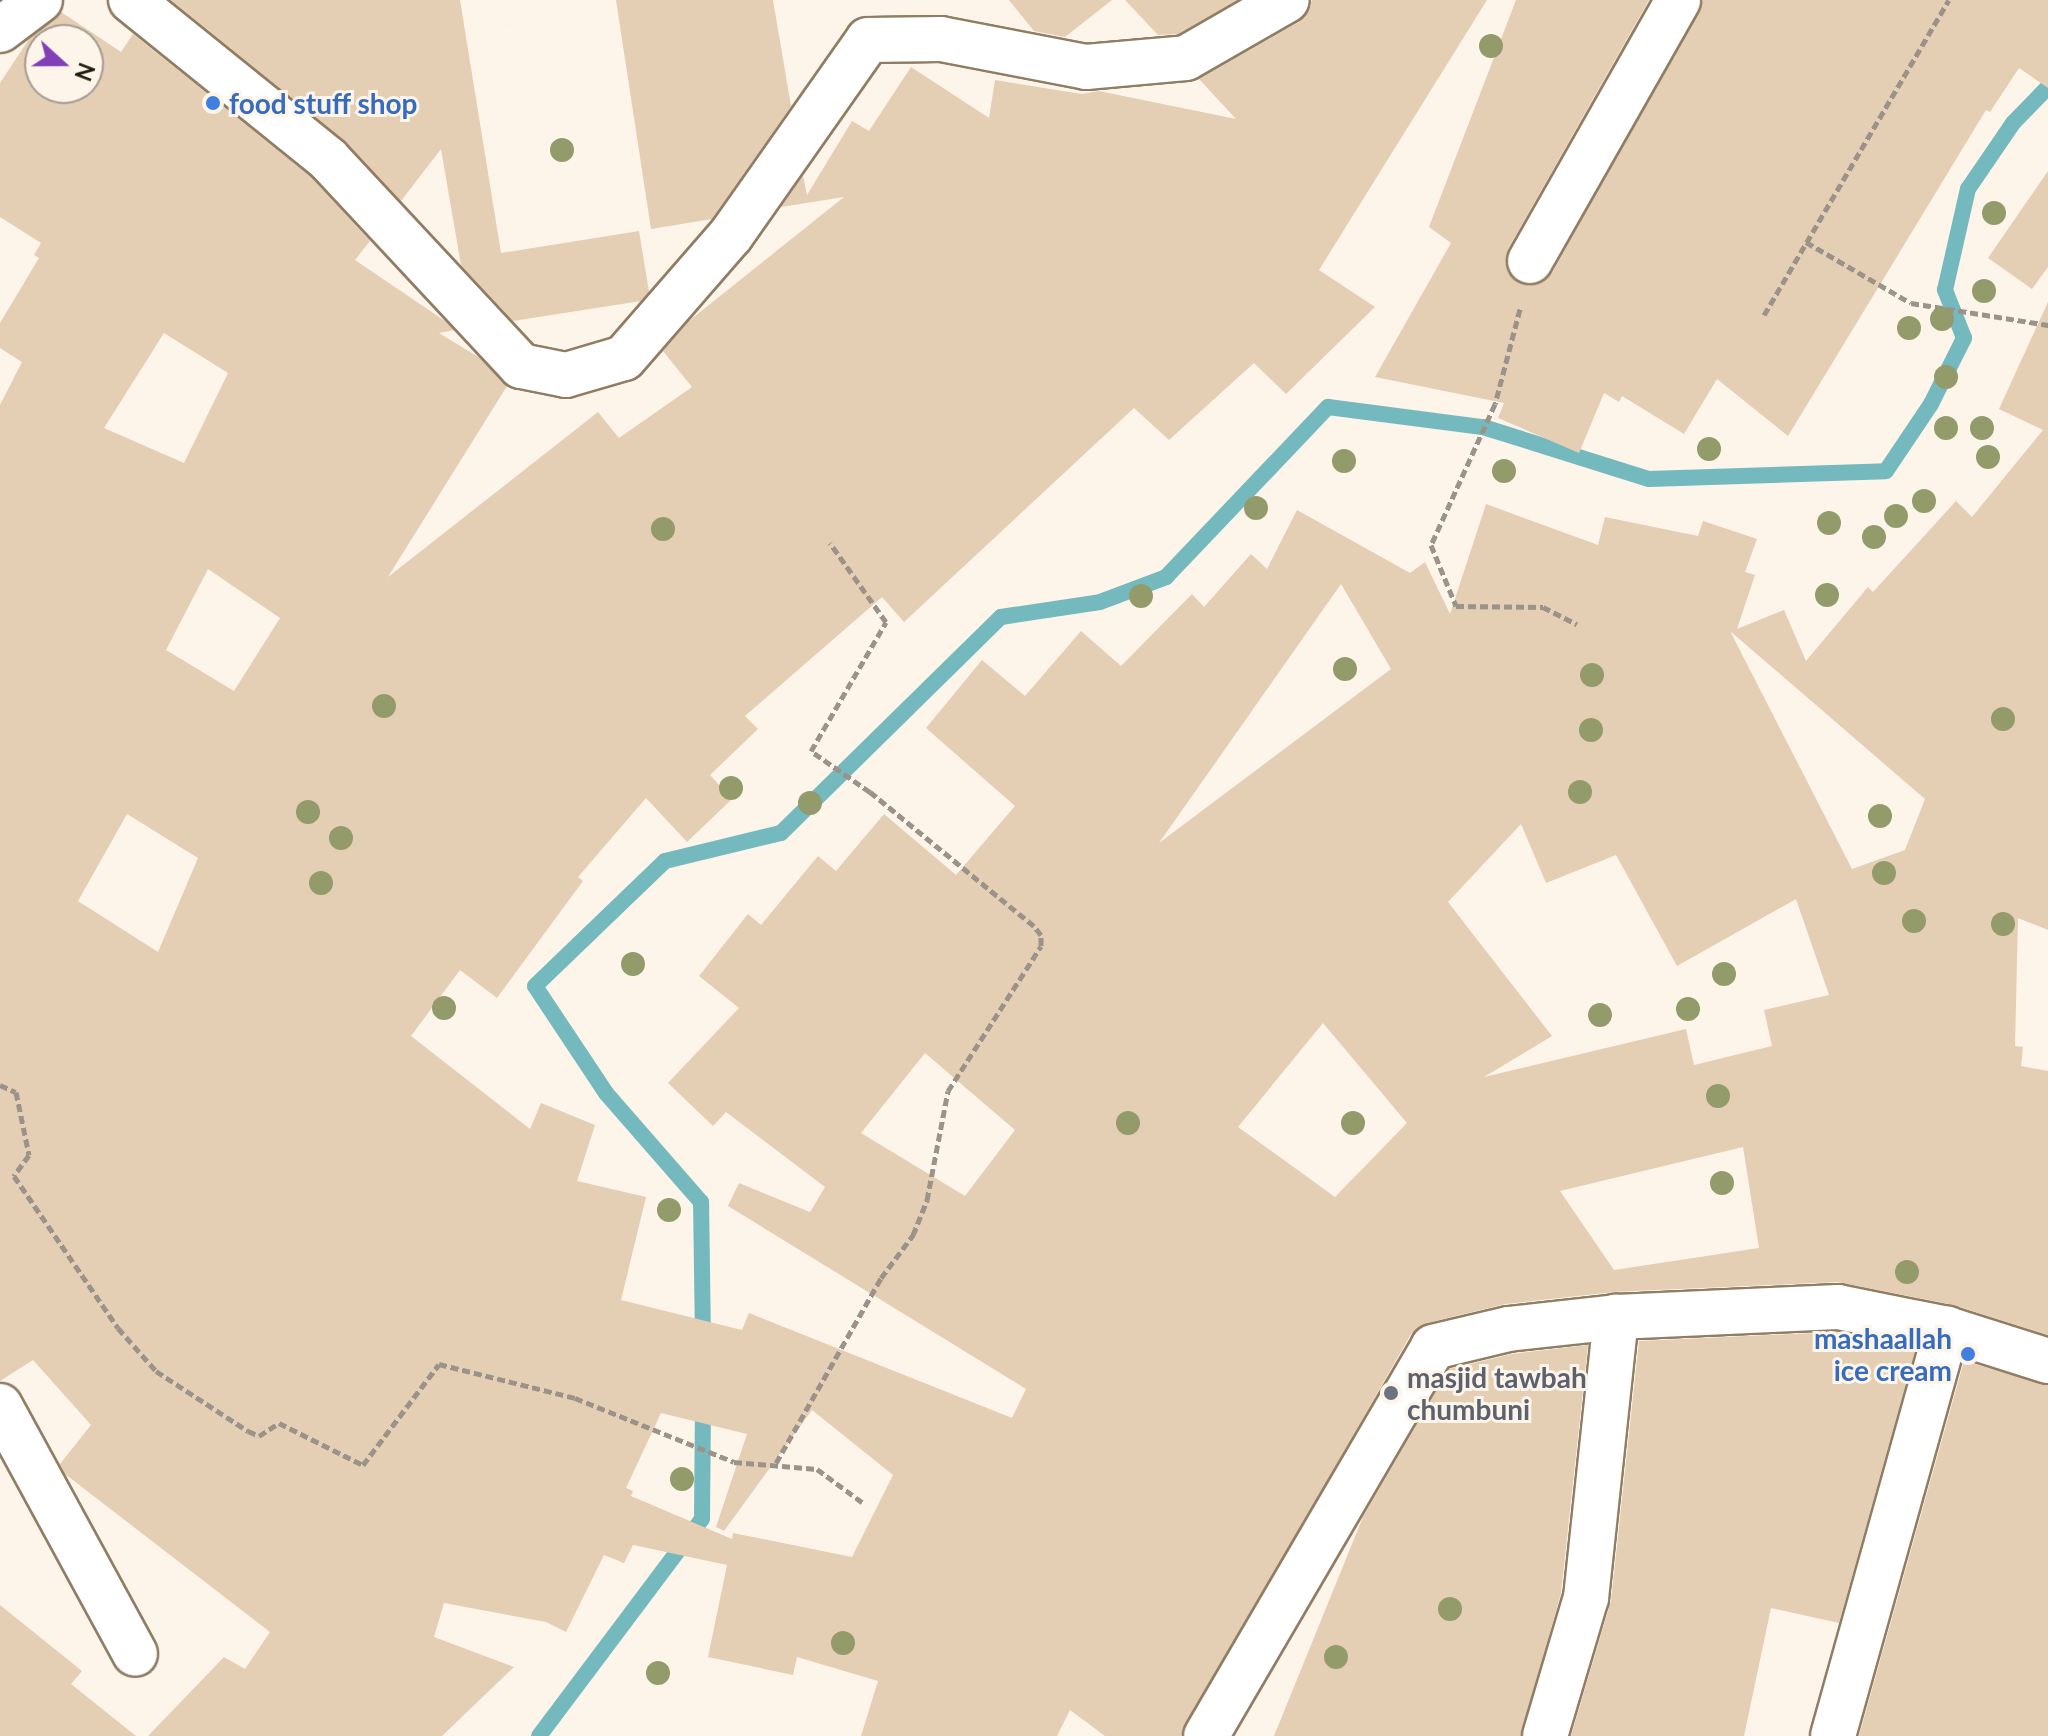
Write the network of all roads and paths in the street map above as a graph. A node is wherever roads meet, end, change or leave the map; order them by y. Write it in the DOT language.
graph roads {
  1 [pos="40,0"];
  2 [pos="131,0"];
  3 [pos="1287,0"];
  4 [pos="1678,0"];
  5 [pos="1949,0"];
  6 [pos="0,30"];
  7 [pos="1806,242"];
  8 [pos="1530,261"];
  9 [pos="1764,315"];
  10 [pos="2048,325"];
  11 [pos="830,543"];
  12 [pos="1577,624"];
  13 [pos="0,1085"];
  14 [pos="1616,1317"];
  15 [pos="1947,1329"];
  16 [pos="2048,1361"];
  17 [pos="0,1406"];
  18 [pos="776,1463"];
  19 [pos="862,1502"];
  20 [pos="135,1654"];
  21 [pos="1206,1736"];
  22 [pos="1545,1736"];
  23 [pos="1833,1736"];
  1 -- 6 [label="street"];
  2 -- 3 [label="street"];
  4 -- 8 [label="street"];
  5 -- 7 [label="path"];
  7 -- 9 [label="path"];
  7 -- 10 [label="path"];
  8 -- 12 [label="path"];
  11 -- 18 [label="path"];
  13 -- 18 [label="path"];
  14 -- 15 [label="street"];
  14 -- 21 [label="street"];
  14 -- 22 [label="street"];
  15 -- 16 [label="street"];
  15 -- 23 [label="street"];
  17 -- 20 [label="street"];
  18 -- 19 [label="path"];
}
